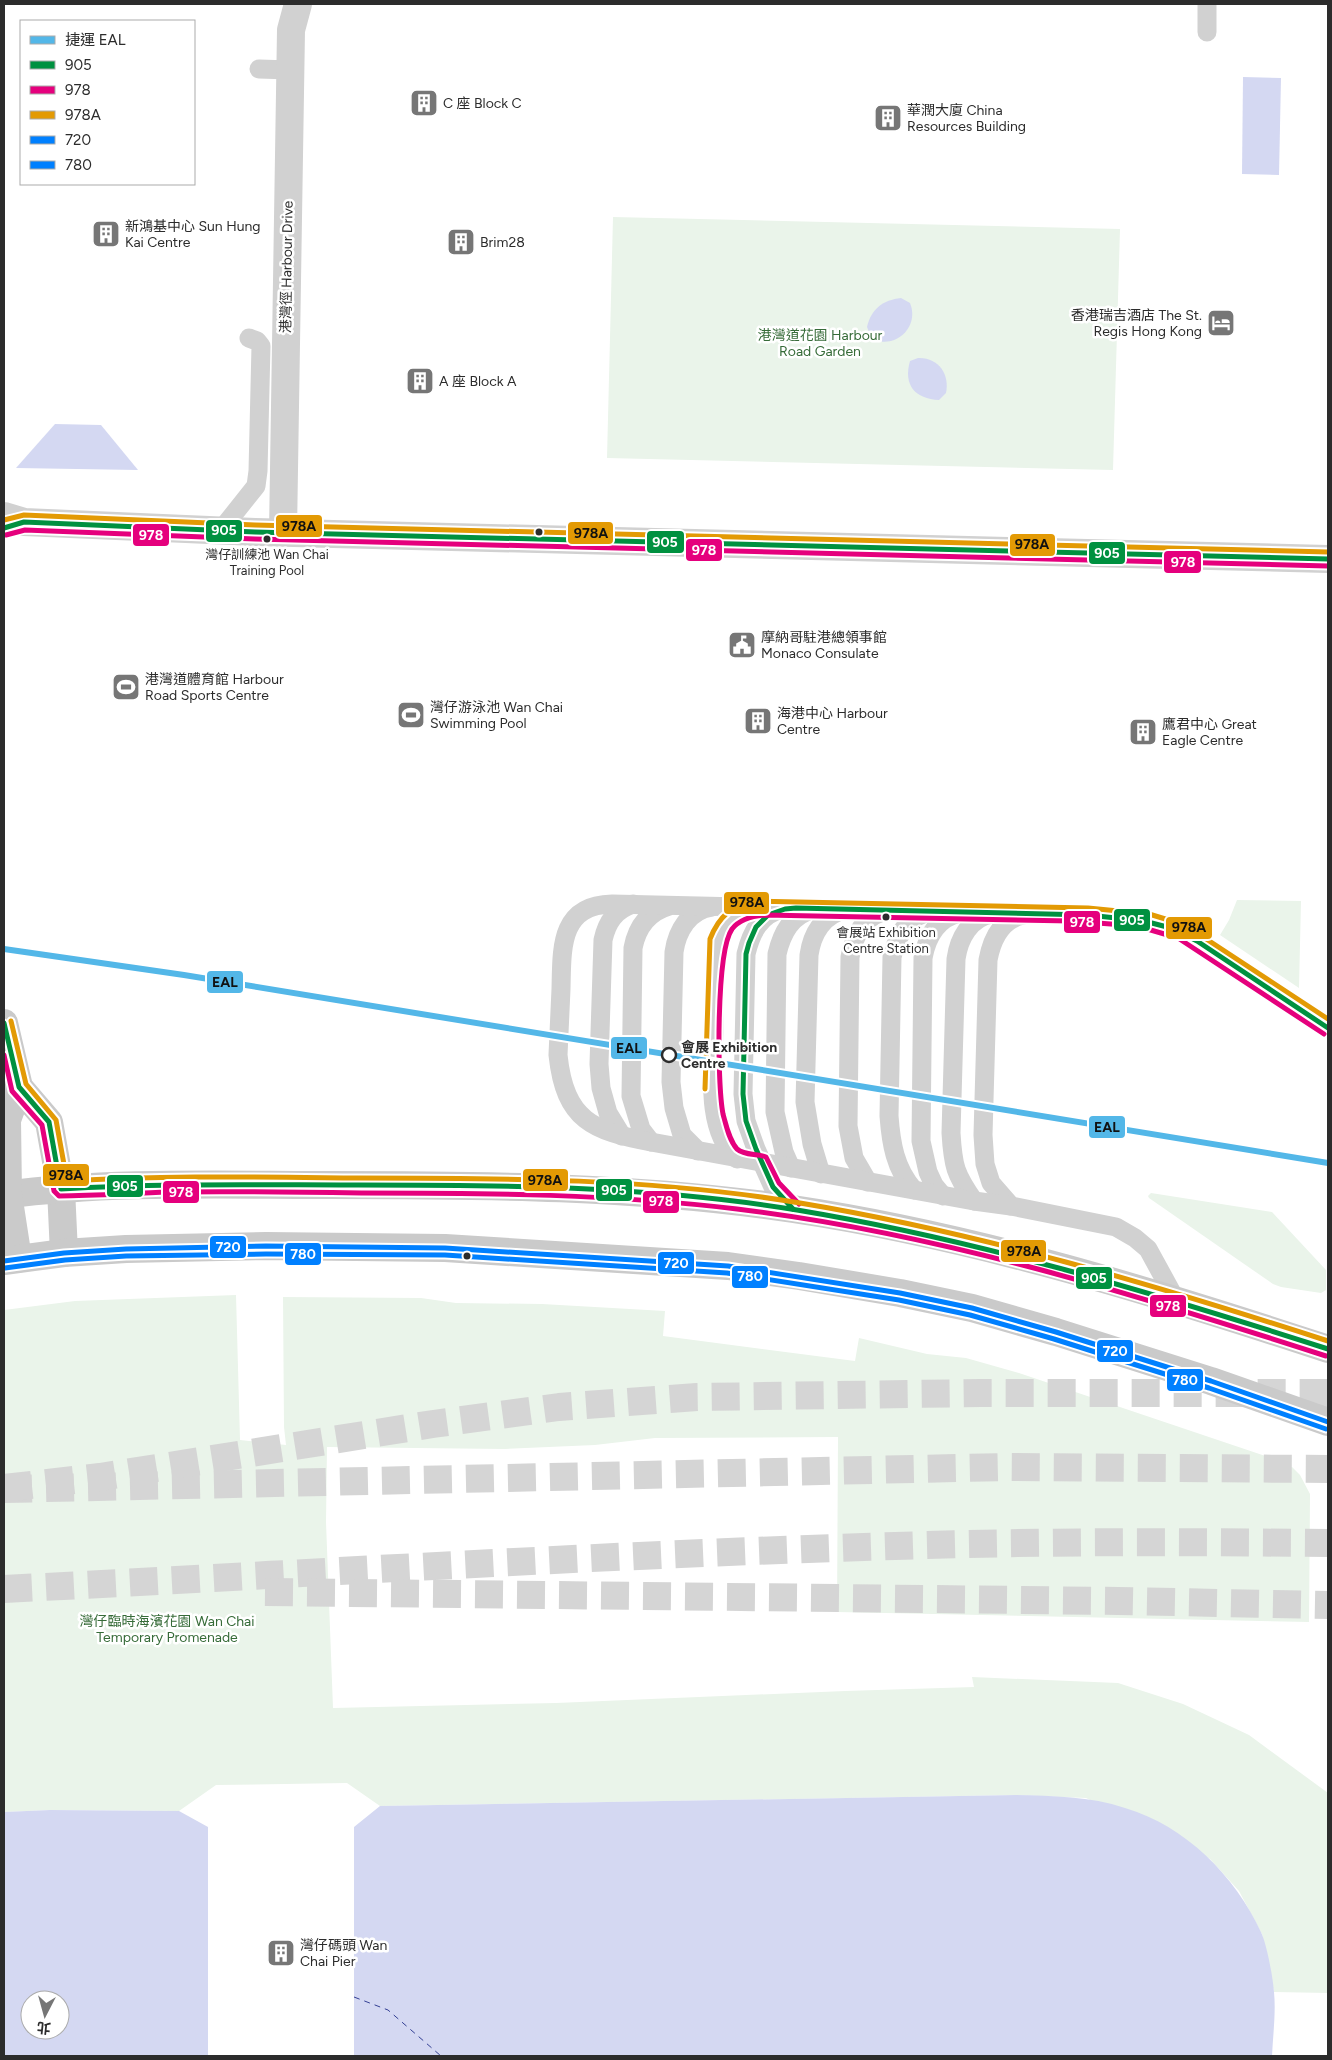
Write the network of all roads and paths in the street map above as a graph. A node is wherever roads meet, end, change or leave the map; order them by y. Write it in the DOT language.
graph roads {
  1 [pos="298,4"];
  2 [pos="1207,4"];
  3 [pos="1207,32"];
  4 [pos="259,69"];
  5 [pos="290,70"];
  6 [pos="286,338"];
  7 [pos="10,522"];
  8 [pos="221,530"];
  9 [pos="283,532"];
  10 [pos="1328,559"];
  11 [pos="635,904"];
  12 [pos="674,905"];
  13 [pos="724,906"];
  14 [pos="765,907"];
  15 [pos="796,908"];
  16 [pos="827,909"];
  17 [pos="859,909"];
  18 [pos="900,910"];
  19 [pos="942,911"];
  20 [pos="973,912"];
  21 [pos="1006,913"];
  22 [pos="1038,913"];
  23 [pos="4,1023"];
  24 [pos="1328,1028"];
  25 [pos="19,1087"];
  26 [pos="622,1136"];
  27 [pos="651,1142"];
  28 [pos="698,1152"];
  29 [pos="737,1159"];
  30 [pos="761,1163"];
  31 [pos="791,1168"];
  32 [pos="822,1174"];
  33 [pos="868,1182"];
  34 [pos="61,1189"];
  35 [pos="914,1190"];
  36 [pos="6,1194"];
  37 [pos="943,1196"];
  38 [pos="974,1202"];
  39 [pos="1010,1206"];
  40 [pos="793,1209"];
  41 [pos="64,1253"];
  42 [pos="11,1260"];
  43 [pos="1177,1302"];
  44 [pos="1328,1349"];
  45 [pos="1328,1422"];
  1 -- 5 [label="street, 港灣徑 Harbour Drive"];
  2 -- 3 [label="lane"];
  4 -- 5 [label="lane"];
  5 -- 6 [label="street, 港灣徑 Harbour Drive"];
  6 -- 8 [label="lane"];
  6 -- 9 [label="street, 港灣徑 Harbour Drive"];
  7 -- 8 [label="street"];
  8 -- 9 [label="street"];
  9 -- 10 [label="street"];
  11 -- 12 [label="lane"];
  11 -- 26 [label="lane"];
  11 -- 26 [label="lane"];
  12 -- 13 [label="lane"];
  12 -- 27 [label="lane"];
  13 -- 14 [label="lane"];
  13 -- 28 [label="lane"];
  14 -- 15 [label="lane"];
  14 -- 29 [label="lane"];
  15 -- 16 [label="lane"];
  15 -- 30 [label="lane"];
  16 -- 17 [label="lane"];
  16 -- 31 [label="lane"];
  17 -- 18 [label="lane"];
  17 -- 32 [label="lane"];
  18 -- 19 [label="lane"];
  18 -- 33 [label="lane"];
  19 -- 20 [label="lane"];
  19 -- 35 [label="lane"];
  20 -- 21 [label="lane"];
  20 -- 37 [label="lane"];
  21 -- 22 [label="lane"];
  21 -- 38 [label="lane"];
  22 -- 24 [label="lane"];
  22 -- 39 [label="lane"];
  23 -- 25 [label="main road"];
  25 -- 34 [label="main road"];
  25 -- 36 [label="main road"];
  26 -- 27 [label="lane"];
  27 -- 28 [label="lane"];
  28 -- 29 [label="lane"];
  29 -- 30 [label="lane"];
  30 -- 31 [label="lane"];
  30 -- 40 [label="lane"];
  31 -- 32 [label="lane"];
  32 -- 33 [label="lane"];
  33 -- 35 [label="lane"];
  34 -- 36 [label="main road"];
  34 -- 40 [label="main road"];
  34 -- 41 [label="main road"];
  35 -- 37 [label="lane"];
  36 -- 42 [label="main road"];
  37 -- 38 [label="lane"];
  38 -- 39 [label="lane"];
  39 -- 43 [label="lane"];
  40 -- 43 [label="main road"];
  41 -- 42 [label="main road"];
  41 -- 45 [label="main road"];
  43 -- 44 [label="main road"];
}
